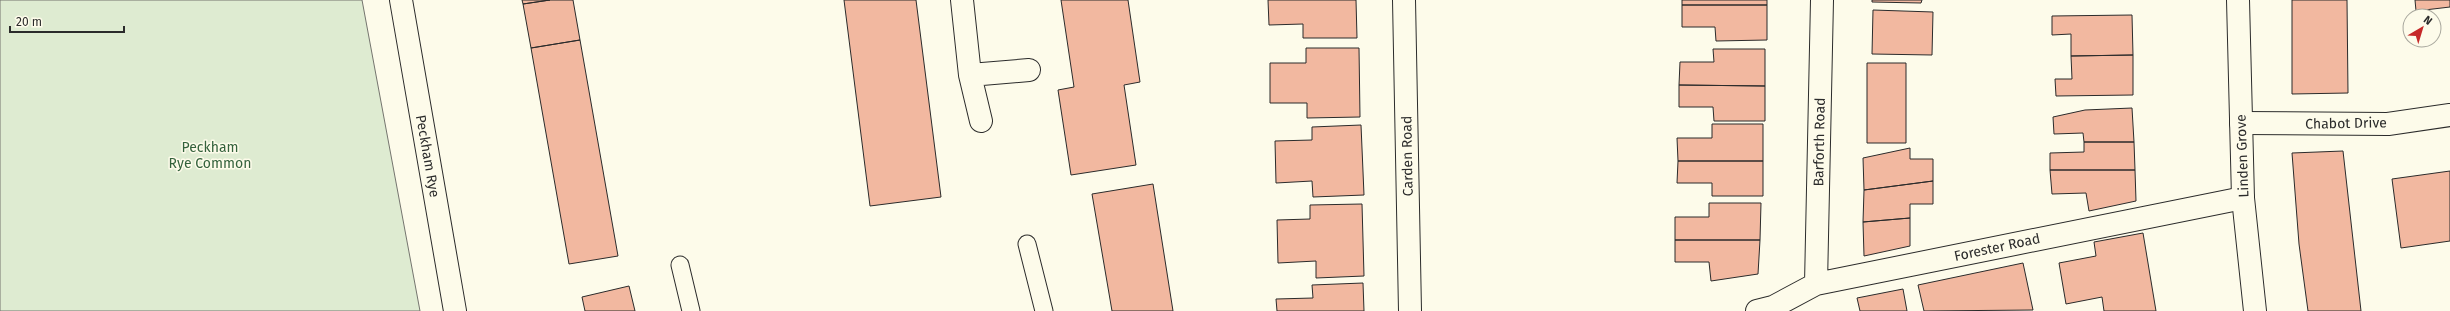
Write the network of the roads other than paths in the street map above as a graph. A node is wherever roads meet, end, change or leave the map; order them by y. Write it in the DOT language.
graph roads {
  1 [pos="401,0"];
  2 [pos="962,0"];
  3 [pos="1404,0"];
  4 [pos="1822,0"];
  5 [pos="2238,0"];
  6 [pos="1029,70"];
  7 [pos="970,75"];
  8 [pos="2450,114"];
  9 [pos="981,121"];
  10 [pos="2241,122"];
  11 [pos="2243,198"];
  12 [pos="1026,244"];
  13 [pos="680,265"];
  14 [pos="1816,284"];
  15 [pos="455,311"];
  16 [pos="691,311"];
  17 [pos="1044,311"];
  18 [pos="1410,311"];
  19 [pos="1757,311"];
  20 [pos="2256,311"];
  1 -- 15 [label="street, Peckham Rye"];
  2 -- 7 [label="street"];
  3 -- 18 [label="street, Carden Road"];
  4 -- 14 [label="street, Barforth Road"];
  5 -- 10 [label="street, Linden Grove"];
  6 -- 7 [label="street"];
  7 -- 9 [label="street"];
  8 -- 10 [label="street, Chabot Drive"];
  10 -- 11 [label="street, Linden Grove"];
  11 -- 14 [label="street, Forester Road"];
  11 -- 20 [label="street, Linden Grove"];
  12 -- 17 [label="lane"];
  13 -- 16 [label="lane"];
  14 -- 19 [label="street, Forester Road"];
}
